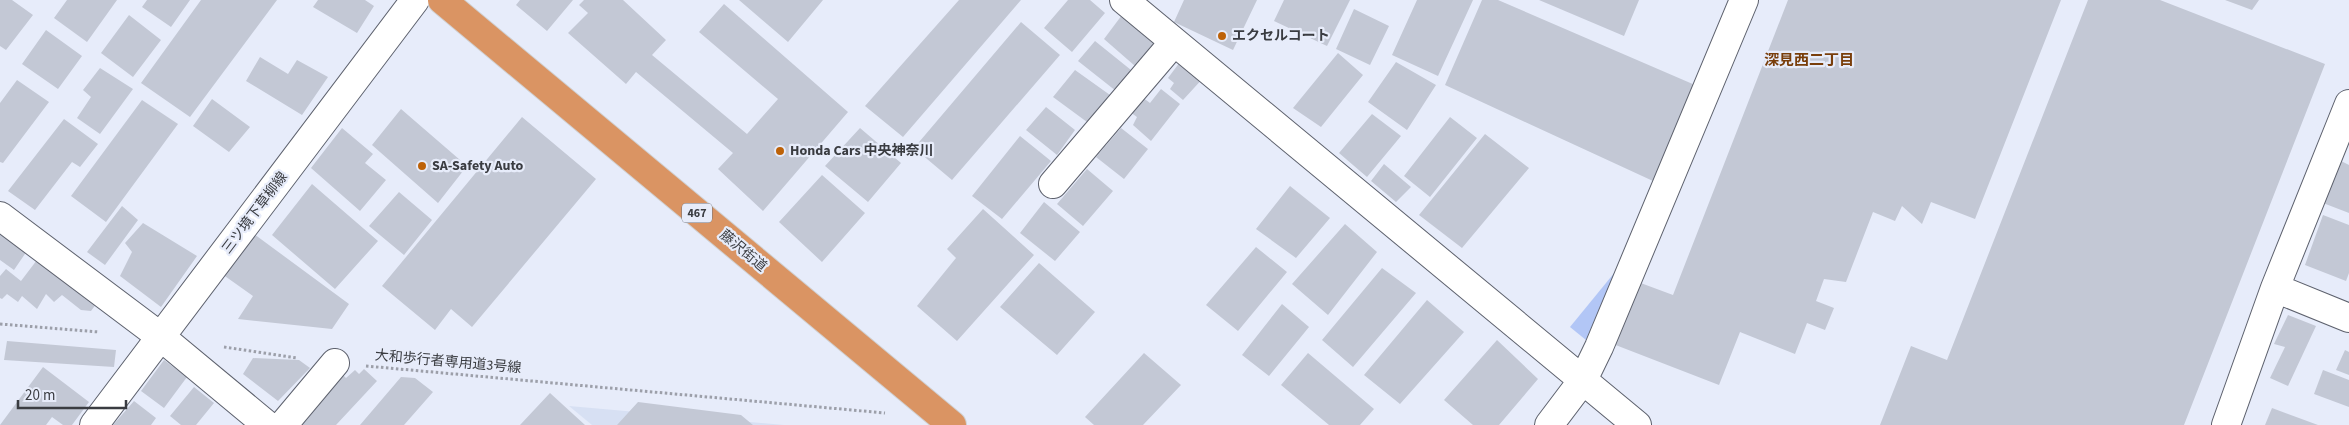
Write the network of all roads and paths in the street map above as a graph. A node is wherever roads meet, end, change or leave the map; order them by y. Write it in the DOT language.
graph roads {
  1 [pos="415,0"];
  2 [pos="442,0"];
  3 [pos="1744,0"];
  4 [pos="1134,4"];
  5 [pos="1174,42"];
  6 [pos="2349,104"];
  7 [pos="2342,147"];
  8 [pos="1053,184"];
  9 [pos="0,216"];
  10 [pos="2275,288"];
  11 [pos="2349,318"];
  12 [pos="0,324"];
  13 [pos="104,333"];
  14 [pos="161,338"];
  15 [pos="219,346"];
  16 [pos="334,363"];
  17 [pos="1583,380"];
  18 [pos="895,414"];
  19 [pos="94,425"];
  20 [pos="267,425"];
  21 [pos="283,425"];
  22 [pos="952,425"];
  23 [pos="1549,425"];
  24 [pos="1637,425"];
  25 [pos="2226,425"];
  1 -- 14 [label="street, 三ツ境下草柳線"];
  2 -- 22 [label="highway, 藤沢街道 / 467"];
  3 -- 17 [label="street"];
  4 -- 5 [label="street"];
  5 -- 8 [label="street"];
  5 -- 17 [label="street"];
  6 -- 7 [label="street"];
  7 -- 10 [label="street"];
  9 -- 14 [label="street"];
  10 -- 11 [label="street"];
  10 -- 25 [label="street"];
  12 -- 13 [label="path"];
  14 -- 19 [label="street, 三ツ境下草柳線"];
  14 -- 20 [label="street"];
  15 -- 16 [label="path, 大和歩行者専用道3号線"];
  16 -- 18 [label="path, 大和歩行者専用道3号線"];
  16 -- 21 [label="street"];
  17 -- 23 [label="street"];
  17 -- 24 [label="street"];
}
